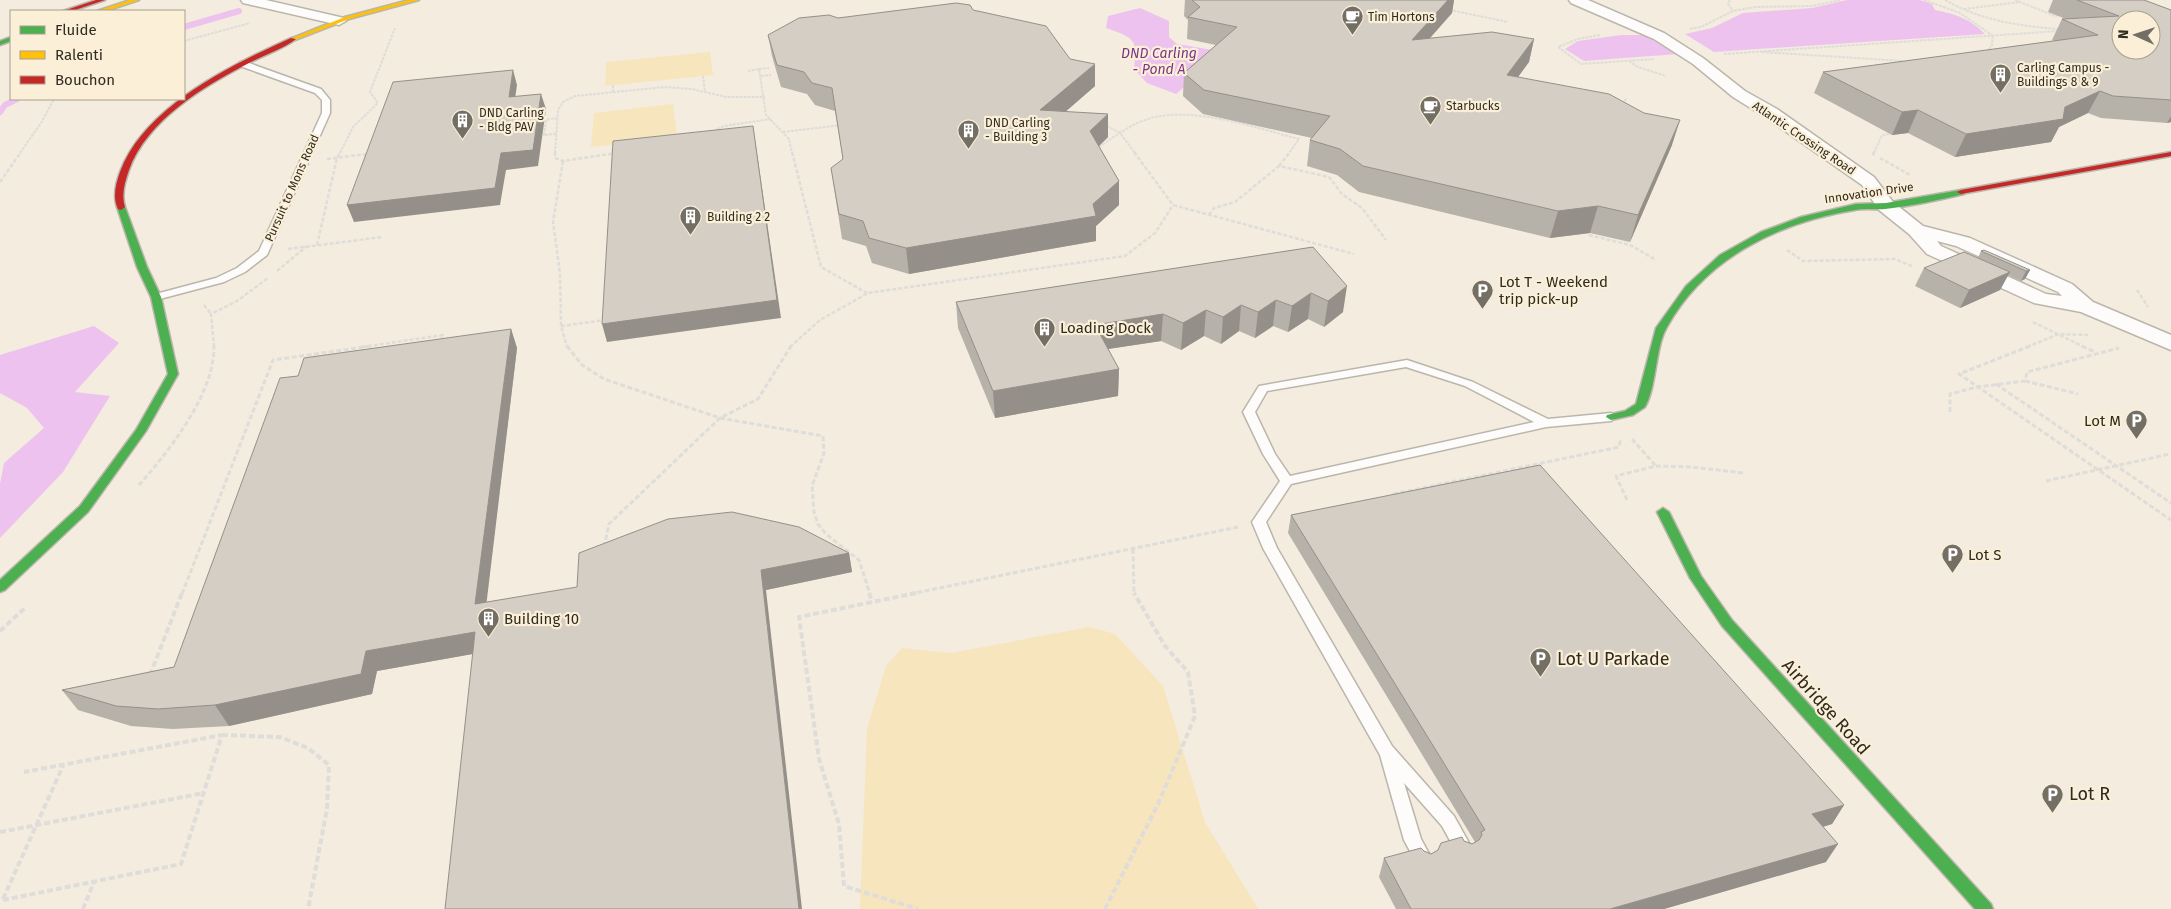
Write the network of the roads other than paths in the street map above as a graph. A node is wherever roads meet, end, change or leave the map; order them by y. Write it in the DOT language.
graph roads {
  1 [pos="102,0"];
  2 [pos="136,0"];
  3 [pos="248,0"];
  4 [pos="1567,0"];
  5 [pos="411,1"];
  6 [pos="1580,2"];
  7 [pos="69,10"];
  8 [pos="103,10"];
  9 [pos="338,20"];
  10 [pos="243,64"];
  11 [pos="1739,94"];
  12 [pos="185,99"];
  13 [pos="184,100"];
  14 [pos="1785,144"];
  15 [pos="2171,154"];
  16 [pos="1844,186"];
  17 [pos="1886,206"];
  18 [pos="156,297"];
  19 [pos="2171,343"];
  20 [pos="1611,416"];
  21 [pos="1546,423"];
  22 [pos="1287,481"];
  23 [pos="1663,512"];
  24 [pos="0,587"];
  25 [pos="1386,751"];
  26 [pos="1465,853"];
  27 [pos="1425,863"];
  28 [pos="1985,909"];
  1 -- 7 [label="street"];
  2 -- 8 [label="street"];
  3 -- 9 [label="street"];
  4 -- 6 [label="street, Atlantic Crossing Road"];
  5 -- 9 [label="street"];
  6 -- 11 [label="street, Atlantic Crossing Road"];
  9 -- 10 [label="street"];
  10 -- 12 [label="street"];
  10 -- 18 [label="lane, Pursuit to Mons Road"];
  11 -- 14 [label="street, Atlantic Crossing Road"];
  11 -- 17 [label="street, Atlantic Crossing Road"];
  13 -- 18 [label="street"];
  15 -- 17 [label="street, Innovation Drive"];
  16 -- 17 [label="street, Atlantic Crossing Road"];
  17 -- 19 [label="street, Atlantic Crossing Road"];
  17 -- 20 [label="street, Innovation Drive"];
  18 -- 24 [label="street"];
  20 -- 21 [label="lane"];
  21 -- 22 [label="lane"];
  21 -- 22 [label="lane"];
  22 -- 25 [label="lane"];
  23 -- 28 [label="street, Airbridge Road"];
  25 -- 26 [label="lane"];
  25 -- 27 [label="lane"];
}
